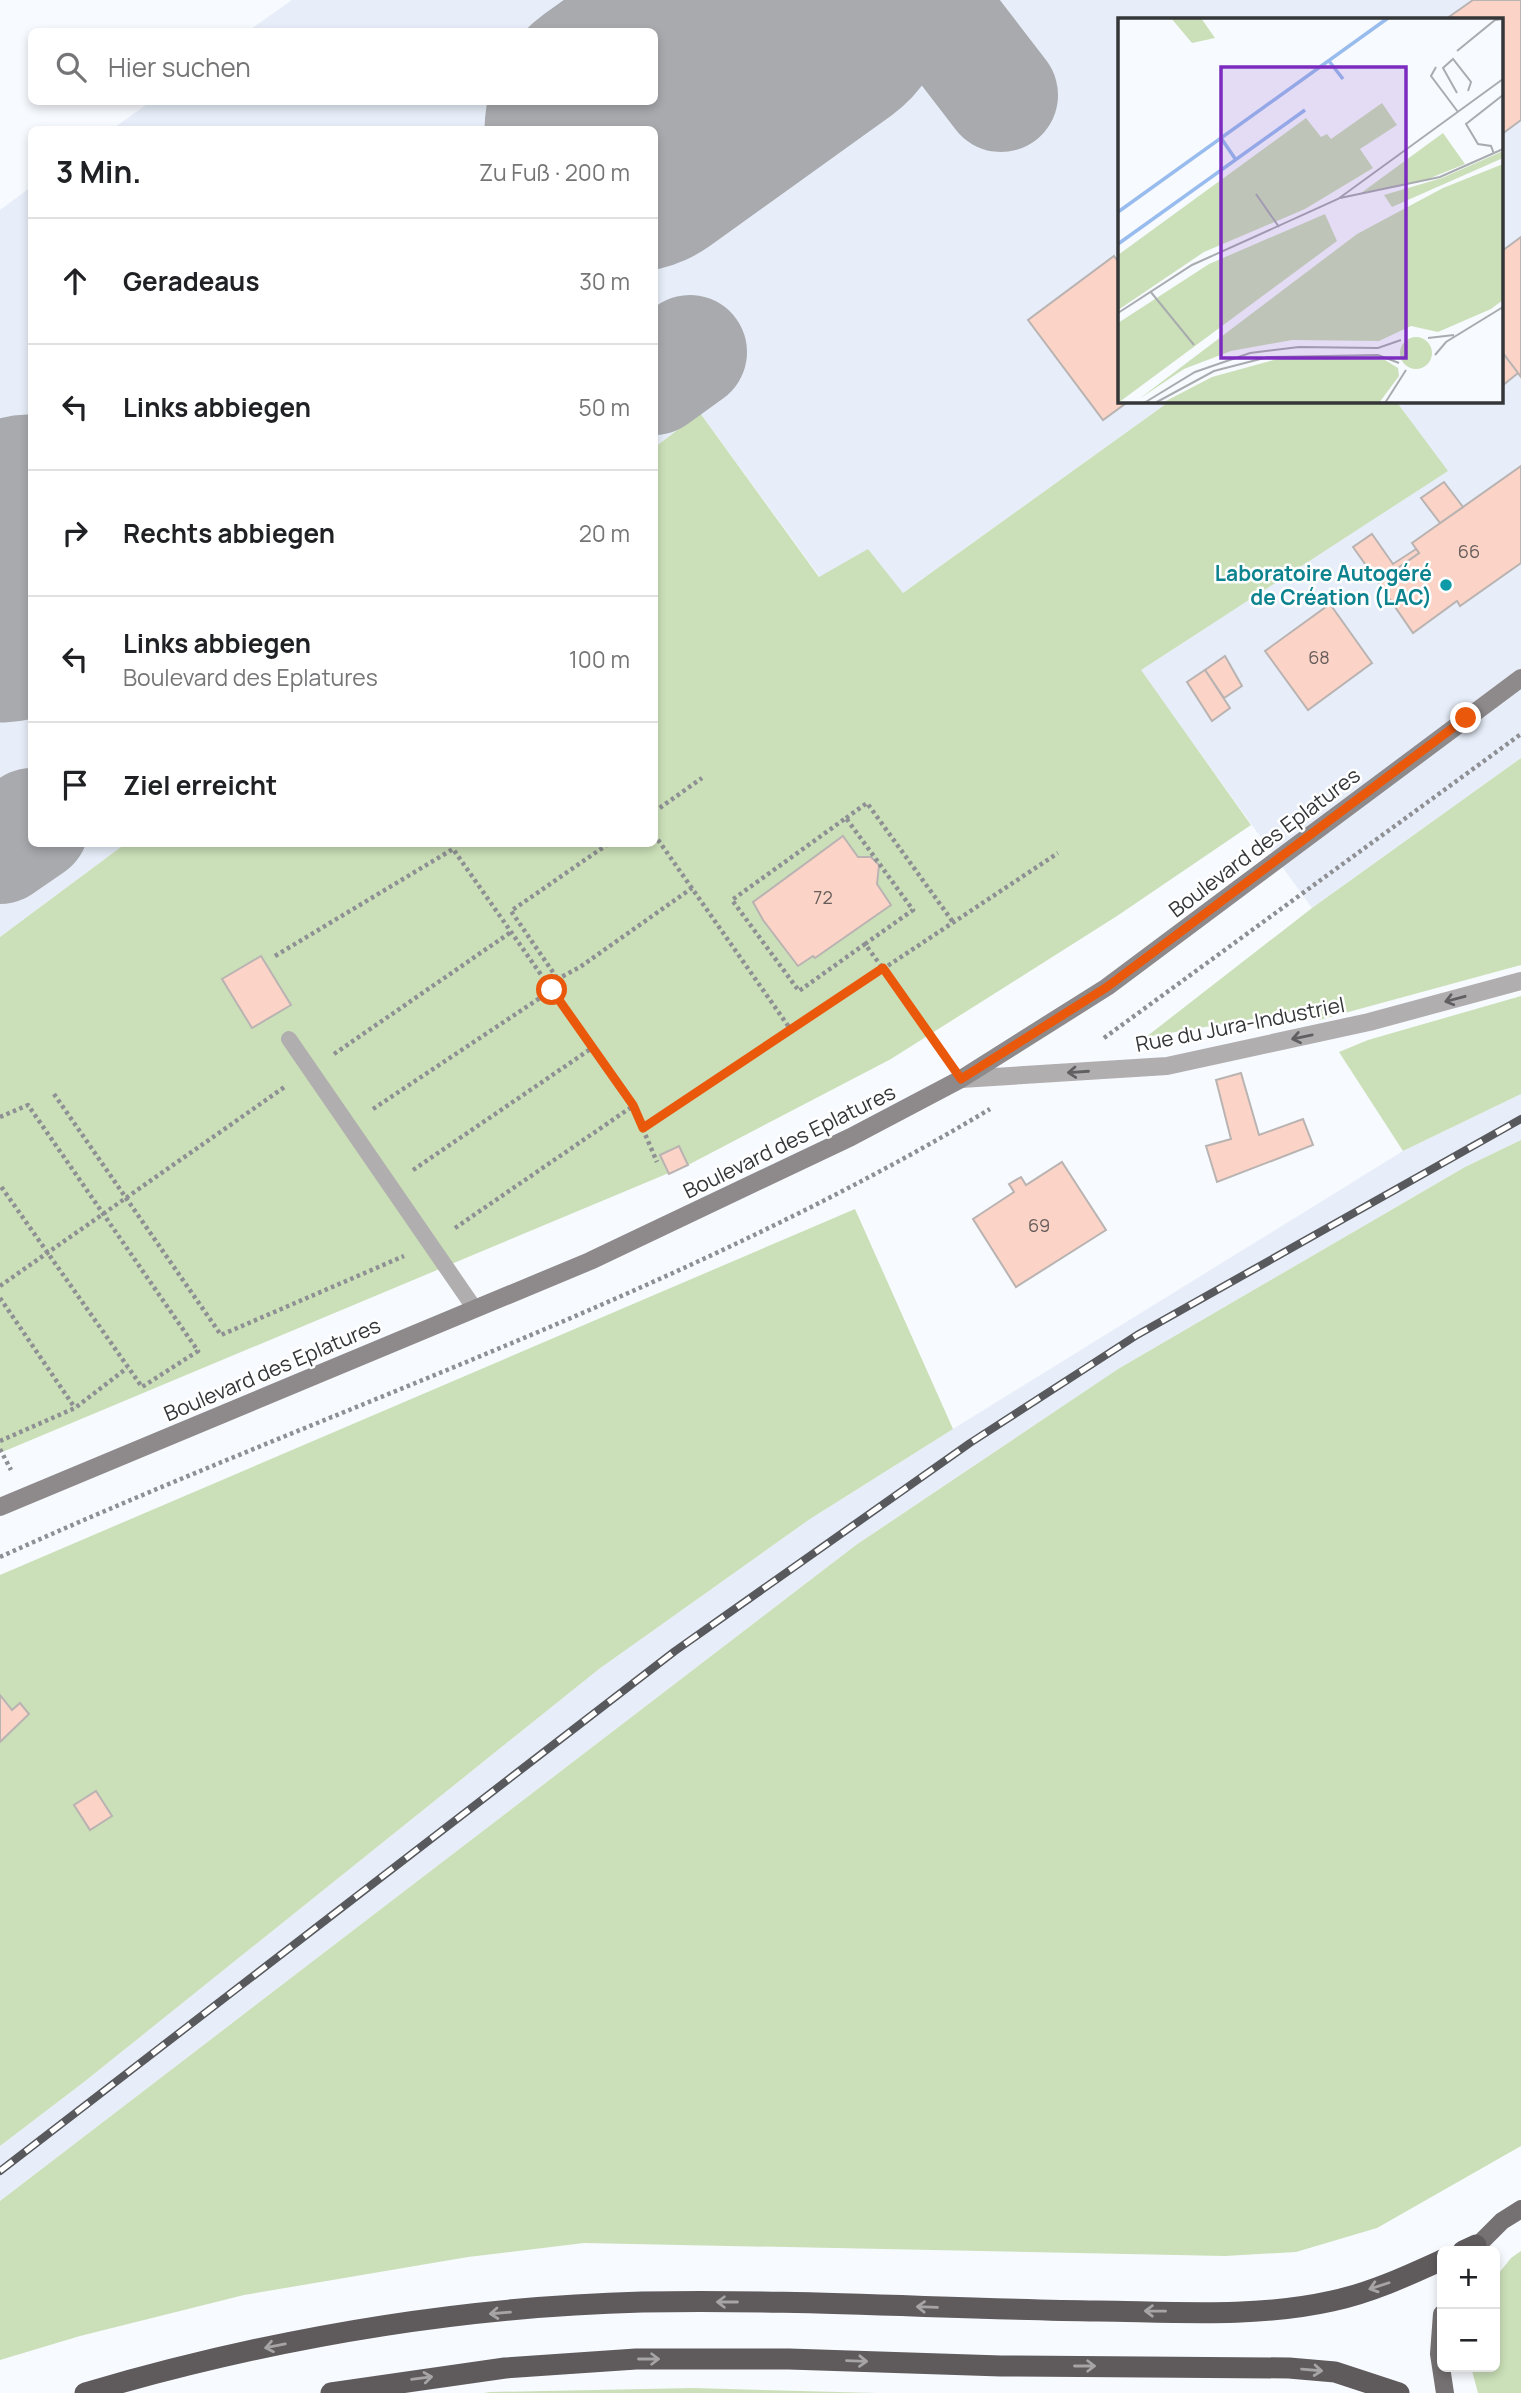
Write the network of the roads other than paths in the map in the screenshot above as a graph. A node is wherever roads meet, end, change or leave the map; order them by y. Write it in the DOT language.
graph roads {
  1 [pos="1521,678"];
  2 [pos="1521,981"];
  3 [pos="289,1039"];
  4 [pos="961,1079"];
  5 [pos="475,1309"];
  6 [pos="0,1507"];
  7 [pos="1521,2209"];
  8 [pos="1473,2246"];
  9 [pos="1437,2262"];
  10 [pos="1442,2372"];
  11 [pos="85,2393"];
  12 [pos="331,2393"];
  13 [pos="1399,2393"];
  14 [pos="1445,2393"];
  1 -- 4 [label="main road, Boulevard des Eplatures"];
  2 -- 4 [label="street, Rue du Jura-Industriel, one-way"];
  3 -- 5 [label="lane"];
  4 -- 5 [label="main road, Boulevard des Eplatures"];
  5 -- 6 [label="main road, Boulevard des Eplatures"];
  7 -- 8 [label="main road"];
  9 -- 11 [label="highway, one-way"];
  10 -- 14 [label="main road"];
  12 -- 13 [label="highway, one-way"];
}
